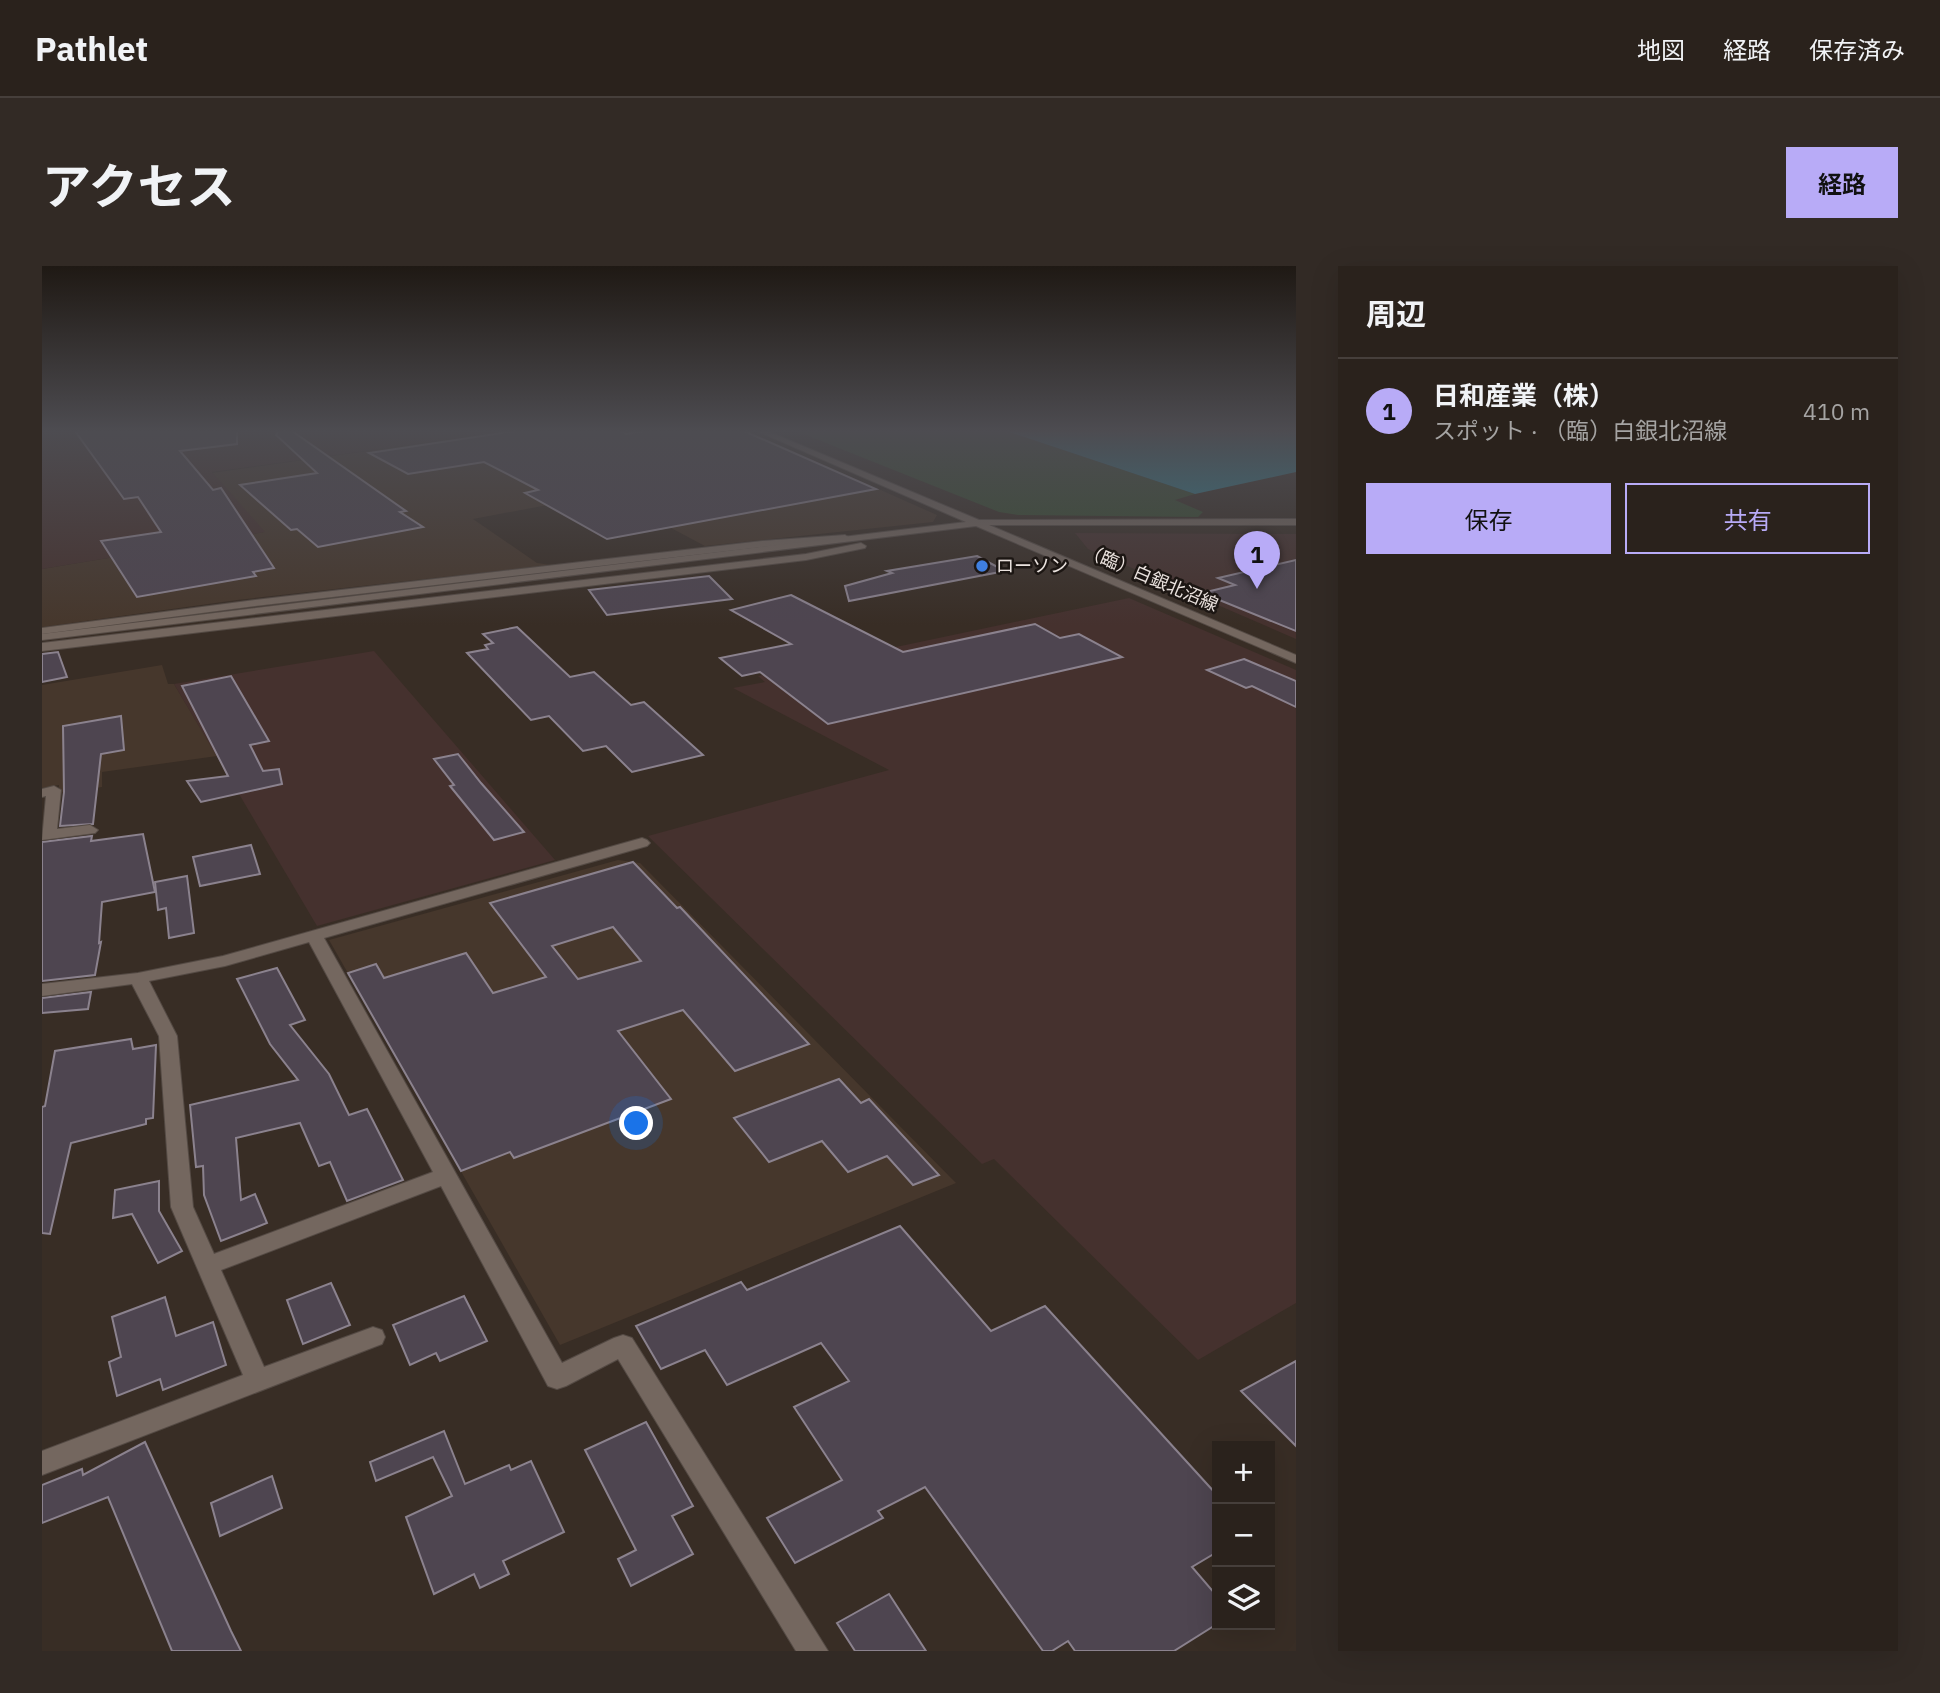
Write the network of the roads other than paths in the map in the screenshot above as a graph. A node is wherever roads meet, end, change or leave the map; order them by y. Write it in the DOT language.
graph roads {
  1 [pos="912,496"];
  2 [pos="927,496"];
  3 [pos="1296,522"];
  4 [pos="978,524"];
  5 [pos="994,526"];
  6 [pos="1012,527"];
  7 [pos="1296,528"];
  8 [pos="849,538"];
  9 [pos="861,546"];
  10 [pos="42,631"];
  11 [pos="42,637"];
  12 [pos="42,646"];
  13 [pos="1296,648"];
  14 [pos="1296,659"];
  15 [pos="42,793"];
  16 [pos="90,830"];
  17 [pos="46,835"];
  18 [pos="642,843"];
  19 [pos="315,937"];
  20 [pos="138,978"];
  21 [pos="42,990"];
  22 [pos="446,1176"];
  23 [pos="207,1266"];
  24 [pos="373,1337"];
  25 [pos="257,1379"];
  26 [pos="42,1463"];
  27 [pos="813,1651"];
  1 -- 4 [label="street, （臨）白銀北沼線"];
  2 -- 5 [label="street, （臨）白銀北沼線"];
  3 -- 5 [label="street"];
  4 -- 5 [label="street, （臨）白銀北沼線"];
  4 -- 8 [label="street"];
  5 -- 6 [label="street"];
  5 -- 9 [label="street"];
  5 -- 14 [label="street, （臨）白銀北沼線"];
  6 -- 7 [label="street"];
  6 -- 13 [label="street, （臨）白銀北沼線"];
  8 -- 10 [label="street"];
  8 -- 11 [label="street"];
  9 -- 12 [label="street"];
  9 -- 12 [label="street"];
  15 -- 17 [label="street"];
  16 -- 17 [label="street"];
  18 -- 19 [label="street"];
  19 -- 20 [label="street"];
  19 -- 22 [label="street"];
  20 -- 21 [label="street"];
  20 -- 23 [label="street"];
  22 -- 23 [label="street"];
  22 -- 27 [label="street"];
  23 -- 25 [label="street"];
  24 -- 25 [label="street"];
  25 -- 26 [label="street"];
}
